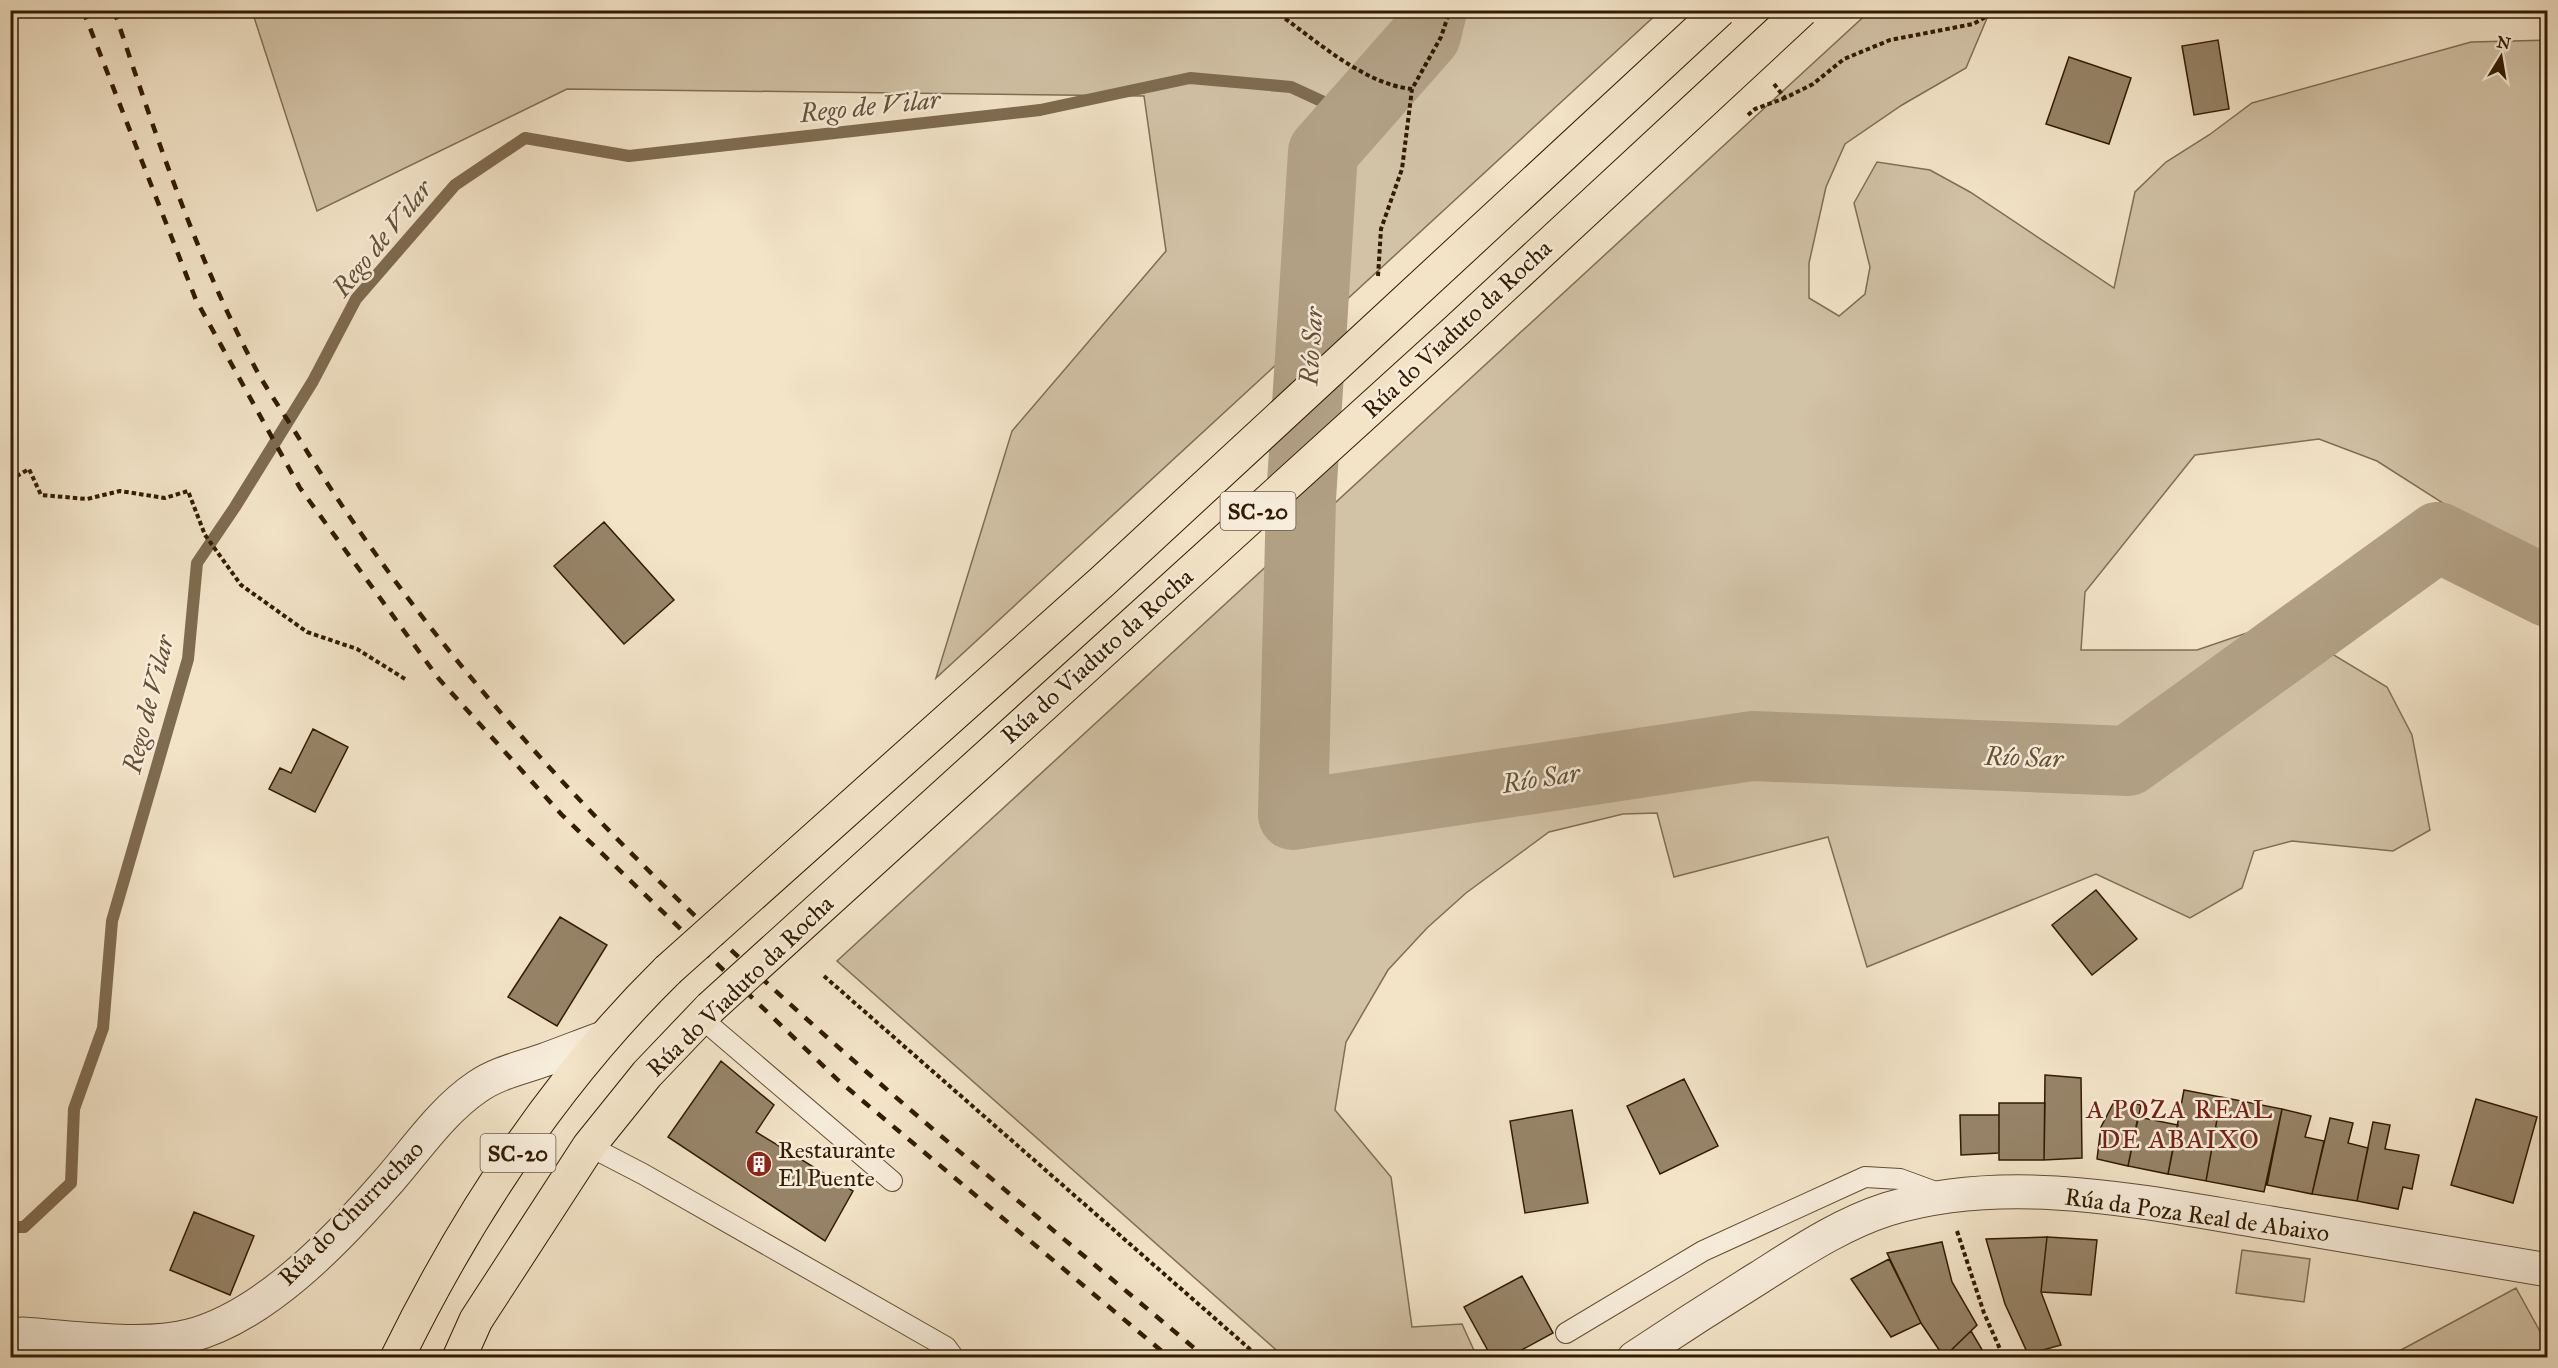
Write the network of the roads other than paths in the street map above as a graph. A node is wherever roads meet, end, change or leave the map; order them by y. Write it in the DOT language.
graph roads {
  1 [pos="1720,10"];
  2 [pos="1802,10"];
  3 [pos="706,1013"];
  4 [pos="603,1038"];
  5 [pos="589,1146"];
  6 [pos="892,1181"];
  7 [pos="1953,1197"];
  8 [pos="2547,1270"];
  9 [pos="1566,1333"];
  10 [pos="10,1336"];
  11 [pos="10,1342"];
  12 [pos="460,1356"];
  13 [pos="23,1358"];
  14 [pos="397,1358"];
  15 [pos="954,1358"];
  16 [pos="1634,1358"];
  1 -- 4 [label="highway, SC-20, bridge"];
  2 -- 3 [label="highway, Rúa do Viaduto da Rocha / SC-20, bridge"];
  3 -- 5 [label="highway, Rúa do Viaduto da Rocha / SC-20"];
  3 -- 6 [label="lane"];
  4 -- 10 [label="street, Rúa do Churruchao"];
  4 -- 14 [label="highway, SC-20"];
  5 -- 12 [label="highway, Rúa do Viaduto da Rocha / SC-20"];
  5 -- 15 [label="lane"];
  7 -- 8 [label="street, Rúa da Poza Real de Abaixo"];
  7 -- 9 [label="lane"];
  7 -- 16 [label="street, Rúa da Poza Real de Abaixo"];
  11 -- 13 [label="street"];
}
